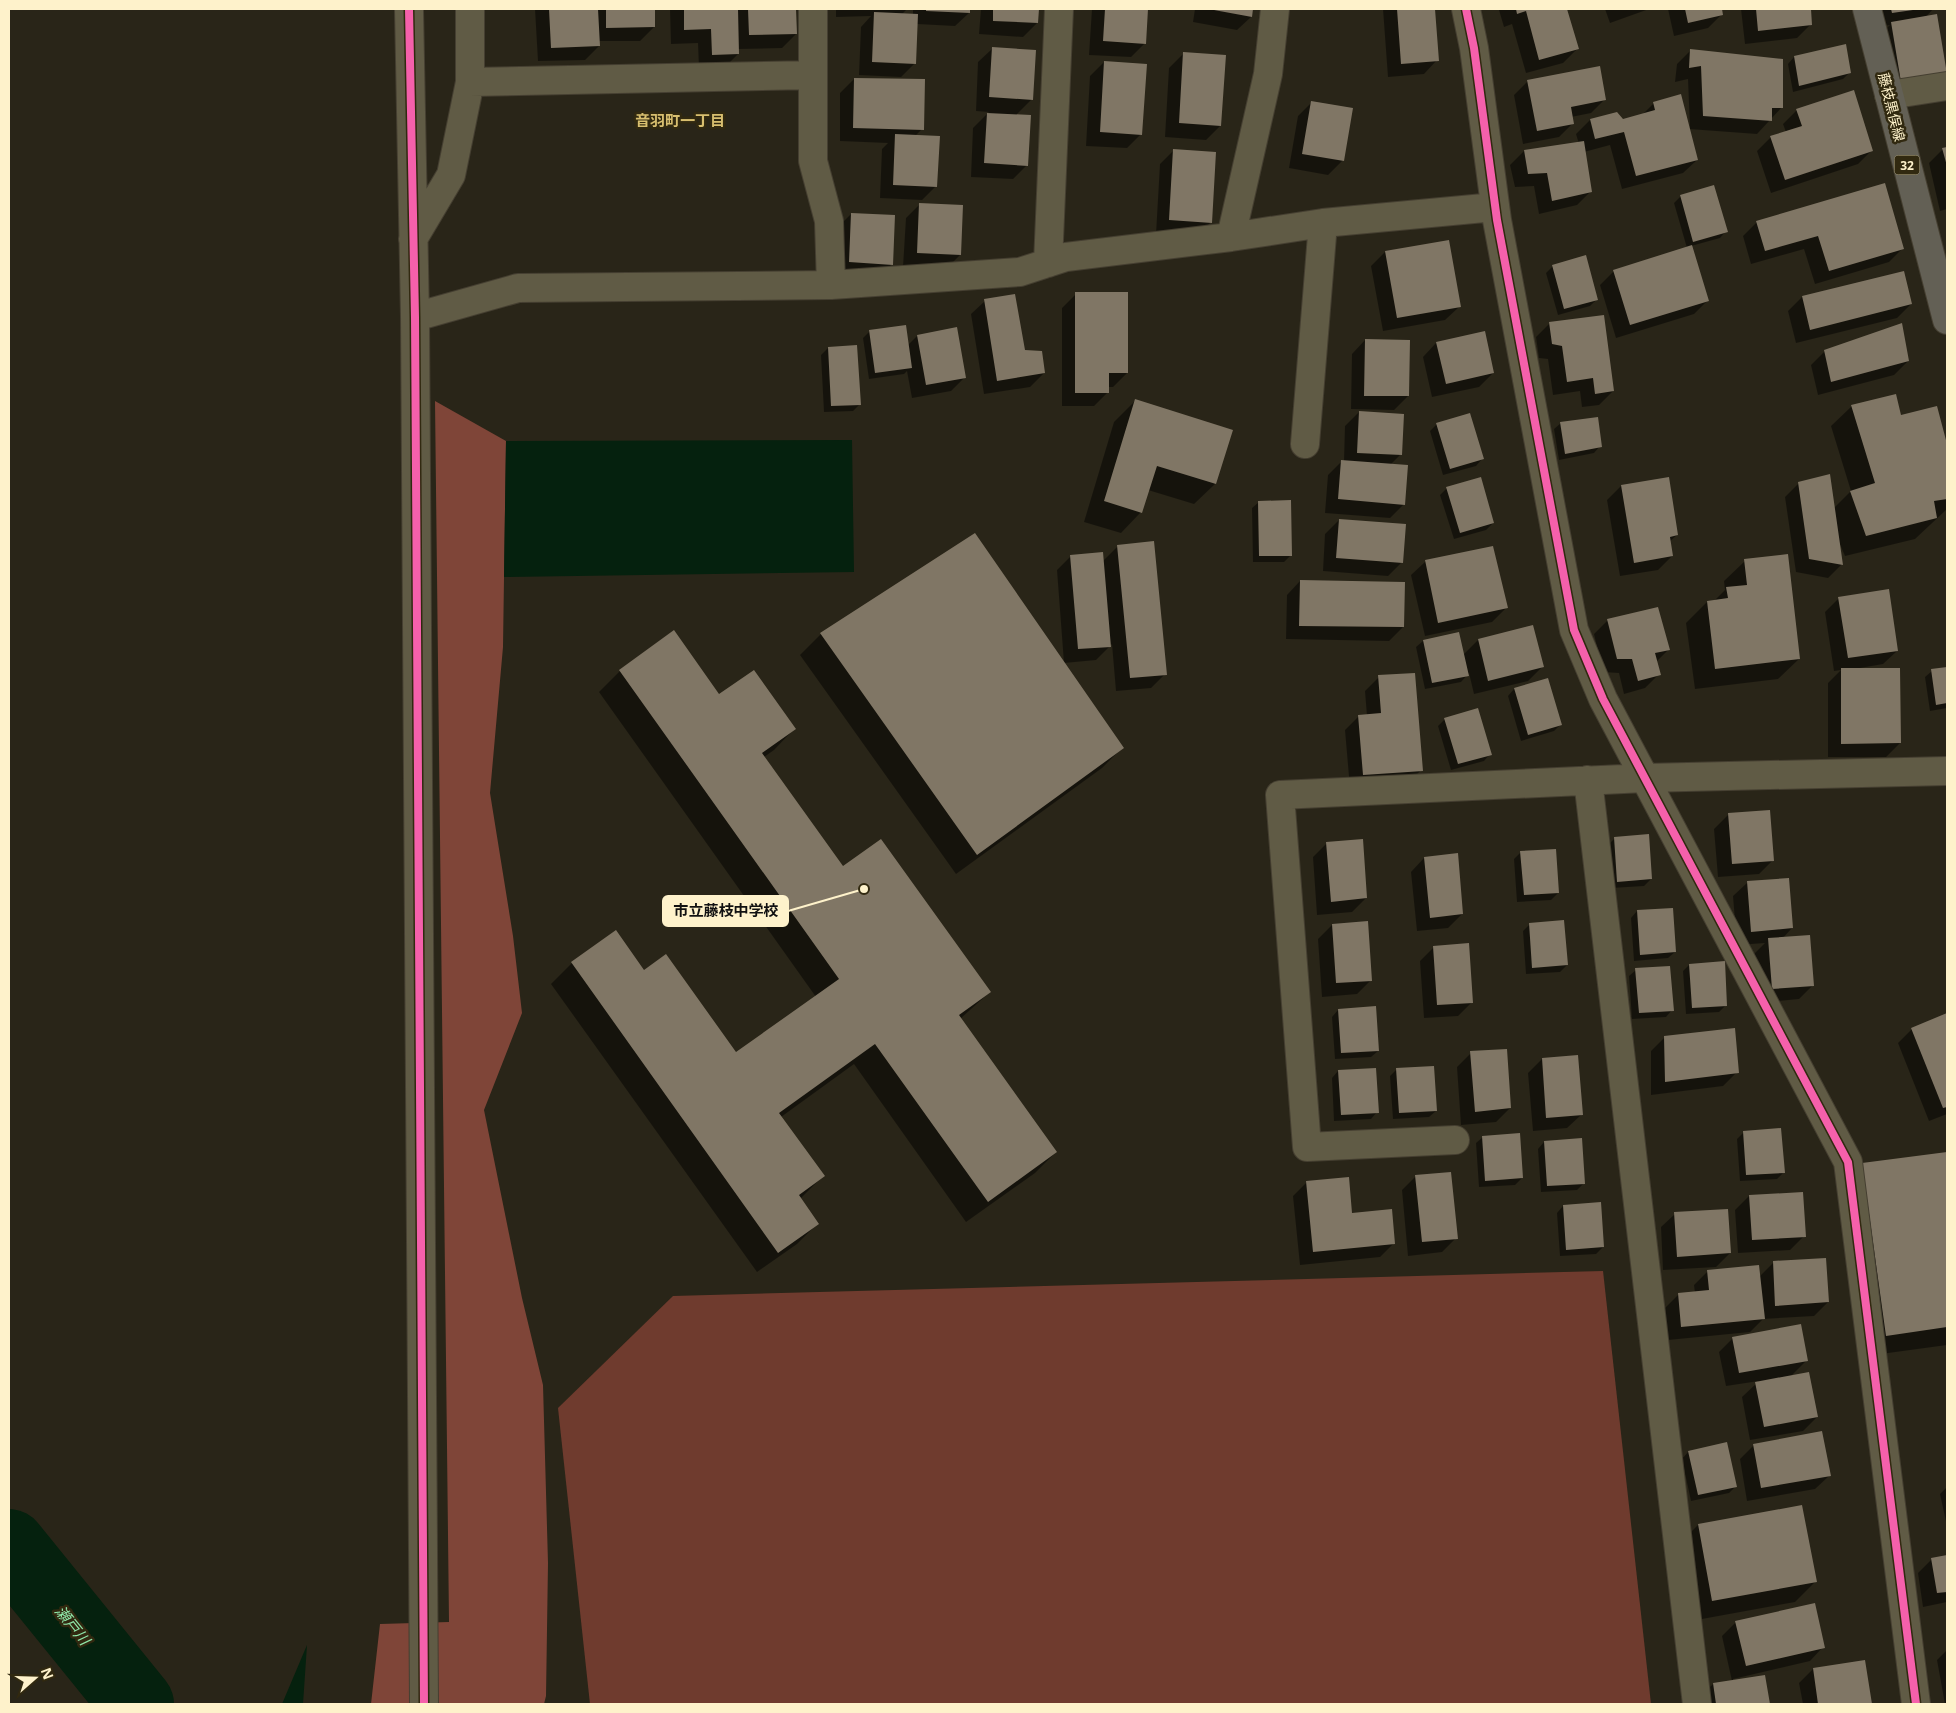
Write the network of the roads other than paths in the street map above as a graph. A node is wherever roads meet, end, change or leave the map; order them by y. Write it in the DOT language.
graph roads {
  1 [pos="410,9"];
  2 [pos="470,9"];
  3 [pos="813,9"];
  4 [pos="1059,9"];
  5 [pos="1275,9"];
  6 [pos="1466,9"];
  7 [pos="1867,9"];
  8 [pos="813,75"];
  9 [pos="470,82"];
  10 [pos="1947,86"];
  11 [pos="1889,95"];
  12 [pos="1495,207"];
  13 [pos="1323,223"];
  14 [pos="1231,237"];
  15 [pos="413,239"];
  16 [pos="1048,263"];
  17 [pos="831,285"];
  18 [pos="415,317"];
  19 [pos="1947,320"];
  20 [pos="1305,444"];
  21 [pos="1947,770"];
  22 [pos="1645,778"];
  23 [pos="1588,780"];
  24 [pos="1455,1140"];
  25 [pos="424,1704"];
  26 [pos="1697,1704"];
  27 [pos="1916,1704"];
  1 -- 15 [label="street"];
  2 -- 9 [label="street"];
  3 -- 8 [label="street"];
  4 -- 16 [label="street"];
  5 -- 14 [label="street"];
  6 -- 12 [label="street"];
  7 -- 11 [label="main road, 藤枝黒俣線 / 32"];
  8 -- 9 [label="street"];
  8 -- 17 [label="street"];
  9 -- 15 [label="street"];
  10 -- 11 [label="street"];
  11 -- 19 [label="main road, 藤枝黒俣線 / 32"];
  12 -- 13 [label="street"];
  12 -- 22 [label="street"];
  13 -- 14 [label="street"];
  13 -- 20 [label="street"];
  14 -- 16 [label="street"];
  15 -- 18 [label="street"];
  16 -- 17 [label="street"];
  17 -- 18 [label="street"];
  18 -- 25 [label="street"];
  21 -- 22 [label="street"];
  22 -- 23 [label="street"];
  22 -- 27 [label="street"];
  23 -- 24 [label="street"];
  23 -- 26 [label="street"];
}
